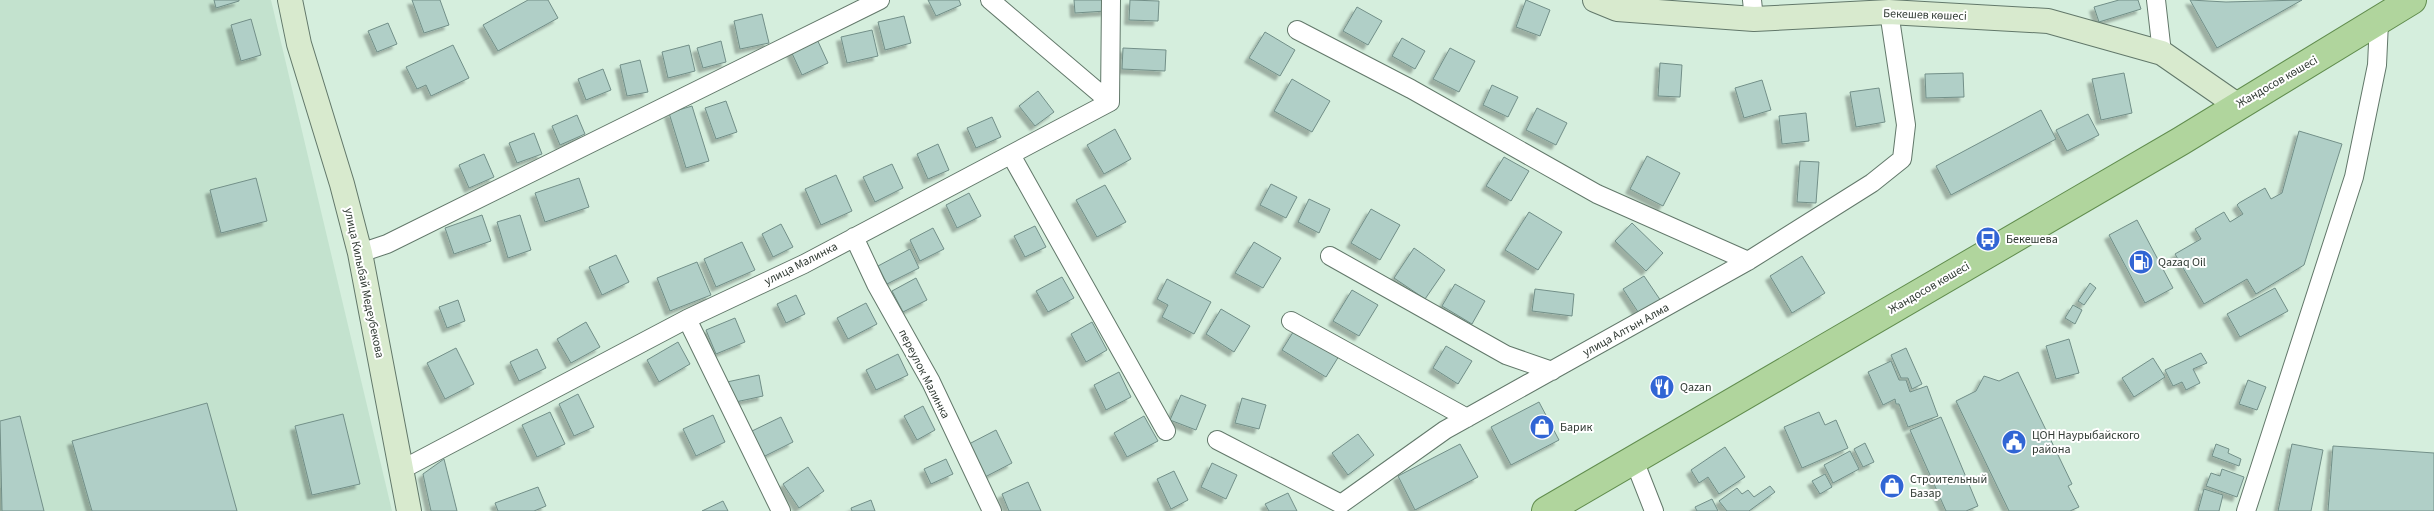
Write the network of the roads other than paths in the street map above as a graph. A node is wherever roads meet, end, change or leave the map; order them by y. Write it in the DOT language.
graph roads {
  1 [pos="290,0"];
  2 [pos="880,0"];
  3 [pos="990,0"];
  4 [pos="1111,0"];
  5 [pos="1595,0"];
  6 [pos="2156,0"];
  7 [pos="2412,0"];
  8 [pos="1753,10"];
  9 [pos="1889,12"];
  10 [pos="2379,22"];
  11 [pos="1298,30"];
  12 [pos="2162,53"];
  13 [pos="1110,102"];
  14 [pos="2237,105"];
  15 [pos="1011,156"];
  16 [pos="854,237"];
  17 [pos="360,253"];
  18 [pos="1330,256"];
  19 [pos="1748,261"];
  20 [pos="687,319"];
  21 [pos="1291,321"];
  22 [pos="1552,371"];
  23 [pos="1467,418"];
  24 [pos="1166,431"];
  25 [pos="1217,440"];
  26 [pos="1634,460"];
  27 [pos="401,470"];
  28 [pos="409,511"];
  29 [pos="781,511"];
  30 [pos="992,511"];
  31 [pos="1546,511"];
  32 [pos="1654,511"];
  33 [pos="2246,511"];
  1 -- 17 [label="main road, улица Килыбай Медеубекова"];
  2 -- 17 [label="street"];
  3 -- 13 [label="street"];
  4 -- 13 [label="street"];
  5 -- 8 [label="main road, Бекешев көшесі"];
  6 -- 12 [label="street"];
  7 -- 10 [label="main road, Жандосов көшесі"];
  8 -- 9 [label="main road, Бекешев көшесі"];
  9 -- 12 [label="main road, Бекешев көшесі"];
  9 -- 19 [label="street, улица Алтын Алма"];
  10 -- 14 [label="main road, Жандосов көшесі"];
  10 -- 33 [label="street"];
  11 -- 19 [label="street"];
  12 -- 14 [label="main road, Бекешев көшесі"];
  13 -- 15 [label="street, улица Малинка"];
  14 -- 26 [label="main road, Жандосов көшесі"];
  15 -- 16 [label="street, улица Малинка"];
  15 -- 24 [label="street"];
  16 -- 20 [label="street, улица Малинка"];
  16 -- 30 [label="street, переулок Малинка"];
  17 -- 27 [label="main road, улица Килыбай Медеубекова"];
  18 -- 22 [label="street"];
  19 -- 22 [label="street, улица Алтын Алма"];
  20 -- 27 [label="street, улица Малинка"];
  20 -- 29 [label="street"];
  21 -- 23 [label="street"];
  22 -- 23 [label="street, улица Алтын Алма"];
  23 -- 25 [label="street, улица Алтын Алма"];
  26 -- 31 [label="main road, Жандосов көшесі"];
  26 -- 32 [label="street"];
  27 -- 28 [label="main road, улица Килыбай Медеубекова"];
}
